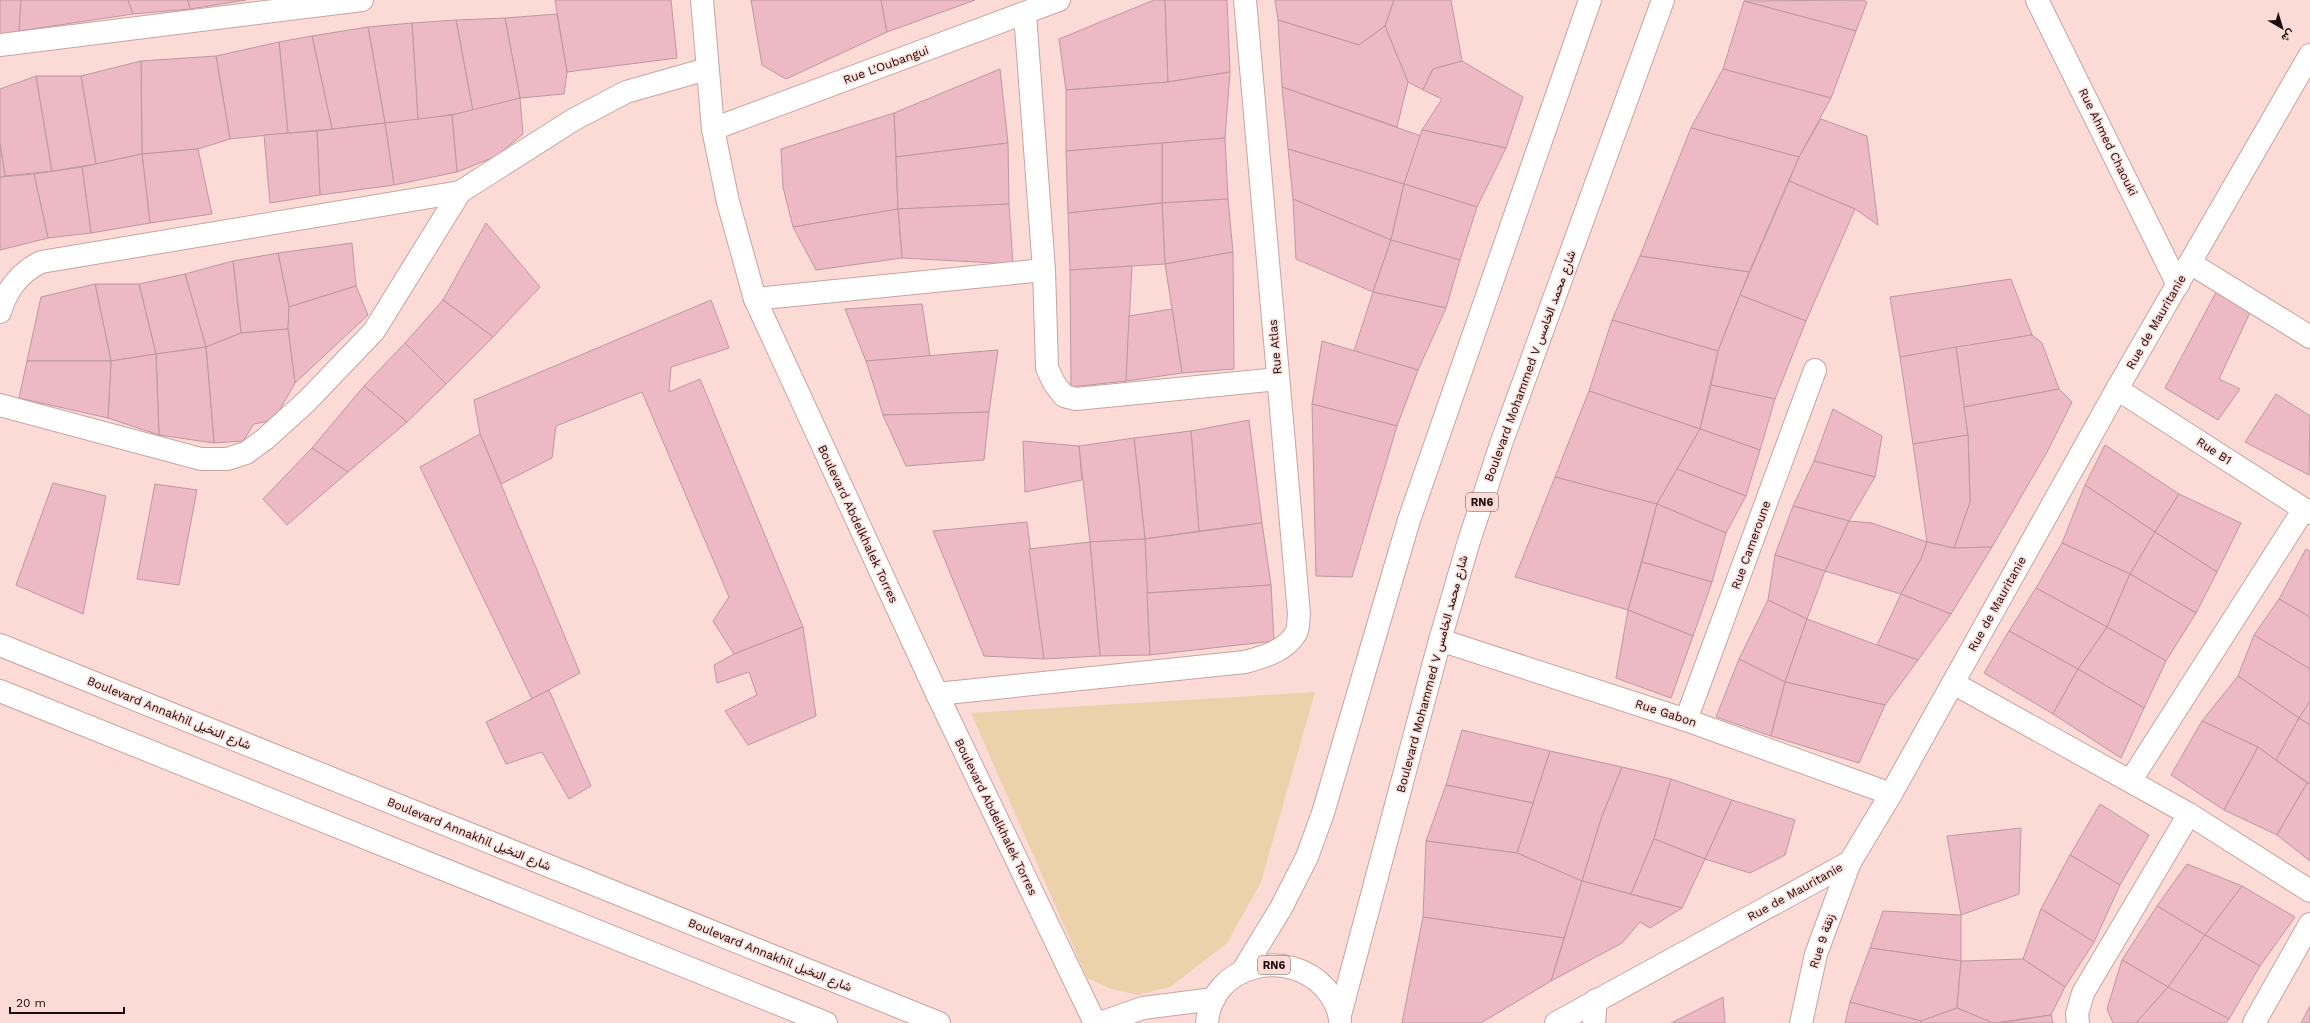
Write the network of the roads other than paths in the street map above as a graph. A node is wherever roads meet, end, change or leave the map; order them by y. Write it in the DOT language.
graph roads {
  1 [pos="362,0"];
  2 [pos="702,0"];
  3 [pos="1059,0"];
  4 [pos="1245,0"];
  5 [pos="1590,0"];
  6 [pos="1663,0"];
  7 [pos="2037,0"];
  8 [pos="1034,7"];
  9 [pos="0,45"];
  10 [pos="2310,55"];
  11 [pos="707,69"];
  12 [pos="713,129"];
  13 [pos="460,192"];
  14 [pos="2190,263"];
  15 [pos="1044,270"];
  16 [pos="2178,285"];
  17 [pos="755,299"];
  18 [pos="0,312"];
  19 [pos="2310,337"];
  20 [pos="1815,370"];
  21 [pos="1278,378"];
  22 [pos="2117,389"];
  23 [pos="0,406"];
  24 [pos="2307,511"];
  25 [pos="1440,640"];
  26 [pos="0,645"];
  27 [pos="1953,683"];
  28 [pos="0,691"];
  29 [pos="936,694"];
  30 [pos="1686,720"];
  31 [pos="2131,780"];
  32 [pos="1891,794"];
  33 [pos="2189,814"];
  34 [pos="1850,862"];
  35 [pos="2310,891"];
  36 [pos="2310,924"];
  37 [pos="1242,972"];
  38 [pos="1214,999"];
  39 [pos="1596,1000"];
  40 [pos="1340,1019"];
  41 [pos="826,1023"];
  42 [pos="939,1023"];
  43 [pos="1095,1023"];
  44 [pos="1100,1023"];
  45 [pos="1207,1023"];
  46 [pos="1556,1023"];
  47 [pos="1594,1023"];
  48 [pos="1801,1023"];
  49 [pos="2078,1023"];
  50 [pos="2254,1023"];
  1 -- 9 [label="street"];
  2 -- 11 [label="street, Boulevard Abdelkhalek Torres"];
  3 -- 8 [label="street, Rue L'Oubangui"];
  4 -- 21 [label="street, Rue Atlas"];
  5 -- 37 [label="street, RN6"];
  6 -- 25 [label="street, Boulevard Mohammed V شارع محمد الخامس / RN6"];
  7 -- 16 [label="street, Rue Ahmed Chaouki"];
  8 -- 12 [label="street, Rue L'Oubangui"];
  8 -- 15 [label="street"];
  10 -- 14 [label="street, Rue de Mauritanie"];
  11 -- 12 [label="street, Boulevard Abdelkhalek Torres"];
  11 -- 13 [label="street"];
  12 -- 17 [label="street, Boulevard Abdelkhalek Torres"];
  13 -- 18 [label="street"];
  13 -- 23 [label="street"];
  14 -- 16 [label="street, Rue de Mauritanie"];
  14 -- 19 [label="street"];
  15 -- 17 [label="street"];
  15 -- 21 [label="street"];
  16 -- 22 [label="street, Rue de Mauritanie"];
  17 -- 29 [label="street, Boulevard Abdelkhalek Torres"];
  20 -- 30 [label="street, Rue Cameroune"];
  21 -- 29 [label="street, Rue Atlas"];
  22 -- 24 [label="street, Rue B1"];
  22 -- 27 [label="street, Rue de Mauritanie"];
  24 -- 31 [label="street"];
  25 -- 30 [label="street, Rue Gabon"];
  25 -- 40 [label="street, Boulevard Mohammed V شارع محمد الخامس / RN6"];
  26 -- 42 [label="street, Boulevard Annakhil شارع النخيل"];
  27 -- 31 [label="street"];
  27 -- 32 [label="street, Rue de Mauritanie"];
  28 -- 41 [label="street"];
  29 -- 43 [label="street, Boulevard Abdelkhalek Torres"];
  30 -- 32 [label="street, Rue Gabon"];
  31 -- 33 [label="street"];
  32 -- 34 [label="street, Rue de Mauritanie"];
  33 -- 35 [label="street"];
  33 -- 49 [label="street"];
  34 -- 39 [label="street, Rue de Mauritanie"];
  34 -- 48 [label="street, Rue 9 زنقة"];
  36 -- 50 [label="street"];
  37 -- 38 [label="street, RN6"];
  37 -- 40 [label="street, RN6"];
  38 -- 44 [label="street"];
  38 -- 45 [label="street, RN6"];
  39 -- 46 [label="street, Rue de Mauritanie"];
  39 -- 47 [label="street"];
}
